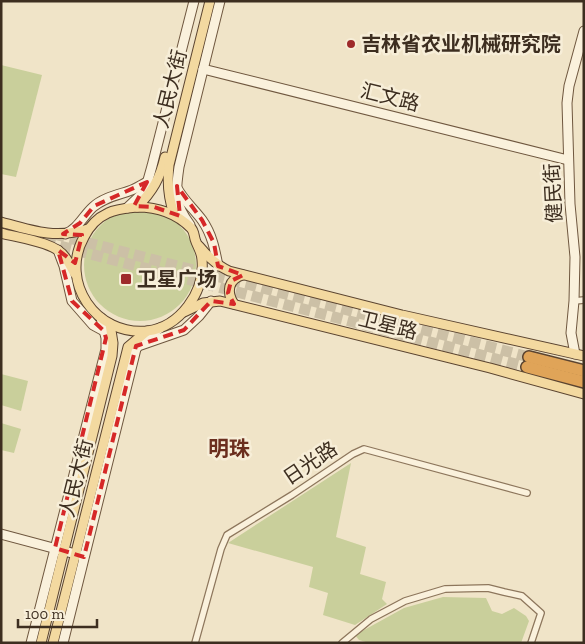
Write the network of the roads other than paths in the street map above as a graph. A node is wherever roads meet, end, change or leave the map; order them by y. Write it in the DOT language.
graph roads {
  1 [pos="194,1"];
  2 [pos="204,1"];
  3 [pos="210,1"];
  4 [pos="220,1"];
  5 [pos="584,31"];
  6 [pos="204,69"];
  7 [pos="568,160"];
  8 [pos="147,182"];
  9 [pos="177,186"];
  10 [pos="137,206"];
  11 [pos="127,208"];
  12 [pos="174,214"];
  13 [pos="1,222"];
  14 [pos="88,230"];
  15 [pos="193,230"];
  16 [pos="1,233"];
  17 [pos="63,234"];
  18 [pos="199,246"];
  19 [pos="58,250"];
  20 [pos="218,266"];
  21 [pos="76,275"];
  22 [pos="243,275"];
  23 [pos="579,300"];
  24 [pos="211,301"];
  25 [pos="234,304"];
  26 [pos="184,312"];
  27 [pos="162,327"];
  28 [pos="107,328"];
  29 [pos="147,331"];
  30 [pos="138,346"];
  31 [pos="579,355"];
  32 [pos="584,370"];
  33 [pos="584,382"];
  34 [pos="584,394"];
  35 [pos="527,494"];
  36 [pos="1,534"];
  37 [pos="59,550"];
  38 [pos="79,555"];
  39 [pos="31,643"];
  40 [pos="41,643"];
  41 [pos="53,643"];
  42 [pos="62,643"];
  43 [pos="195,643"];
  44 [pos="342,643"];
  45 [pos="531,643"];
  1 -- 8 [label="main road"];
  2 -- 10 [label="main road, 人民大街"];
  3 -- 12 [label="main road, 人民大街"];
  4 -- 6 [label="main road"];
  5 -- 7 [label="main road, 健民街"];
  6 -- 7 [label="main road, 汇文路"];
  6 -- 9 [label="main road"];
  7 -- 23 [label="main road, 健民街"];
  8 -- 11 [label="main road"];
  8 -- 17 [label="main road"];
  9 -- 15 [label="main road"];
  9 -- 20 [label="main road"];
  10 -- 11 [label="main road"];
  10 -- 12 [label="main road"];
  11 -- 14 [label="main road"];
  12 -- 15 [label="main road"];
  13 -- 17 [label="main road"];
  14 -- 17 [label="main road"];
  14 -- 21 [label="main road"];
  15 -- 18 [label="main road"];
  16 -- 19 [label="main road"];
  18 -- 20 [label="main road, 卫星路"];
  18 -- 26 [label="main road"];
  19 -- 21 [label="main road"];
  19 -- 28 [label="main road"];
  20 -- 22 [label="main road, 卫星路"];
  21 -- 28 [label="main road"];
  22 -- 25 [label="main road"];
  22 -- 31 [label="main road, 卫星路"];
  23 -- 31 [label="main road, 健民街"];
  24 -- 25 [label="main road, 卫星路"];
  24 -- 26 [label="main road, 卫星路"];
  24 -- 30 [label="main road"];
  25 -- 34 [label="main road, 卫星路"];
  26 -- 27 [label="main road"];
  27 -- 29 [label="main road"];
  27 -- 30 [label="main road"];
  28 -- 29 [label="main road"];
  28 -- 37 [label="main road, 人民大街"];
  29 -- 38 [label="main road, 人民大街"];
  30 -- 38 [label="main road"];
  32 -- 33 [label="highway"];
  35 -- 43 [label="street, 日光路"];
  36 -- 37 [label="main road"];
  37 -- 38 [label="main road"];
  37 -- 39 [label="main road"];
  37 -- 40 [label="main road, 人民大街"];
  38 -- 41 [label="main road, 人民大街"];
  38 -- 42 [label="main road"];
  44 -- 45 [label="street"];
}
